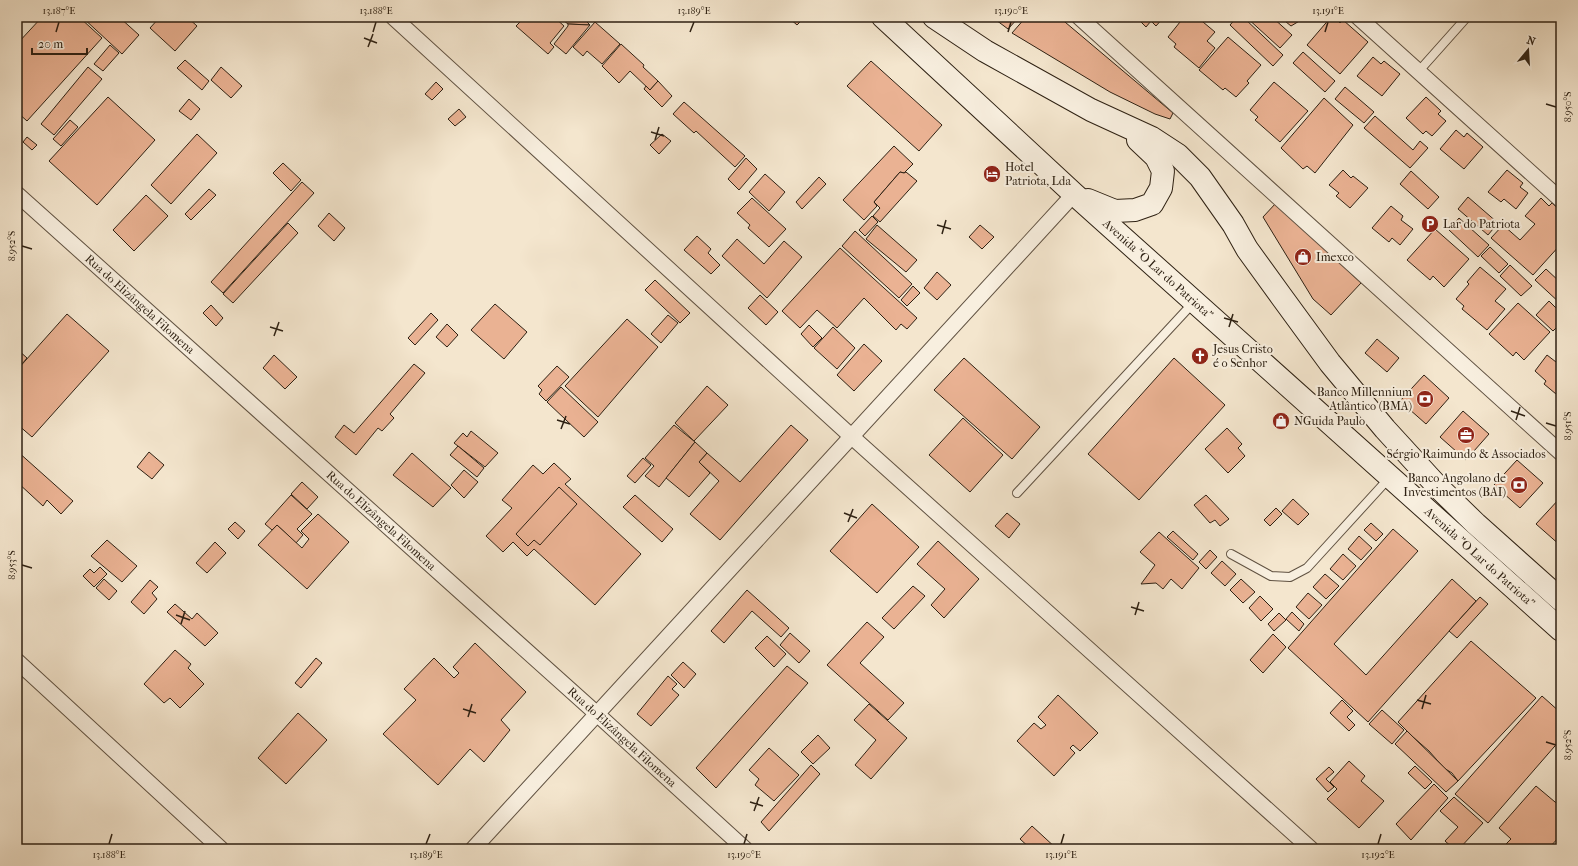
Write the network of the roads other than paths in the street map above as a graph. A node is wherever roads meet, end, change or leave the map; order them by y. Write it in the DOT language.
graph roads {
  1 [pos="393,17"];
  2 [pos="883,17"];
  3 [pos="934,17"];
  4 [pos="1079,17"];
  5 [pos="1358,17"];
  6 [pos="1467,17"];
  7 [pos="1418,72"];
  8 [pos="1091,110"];
  9 [pos="17,194"];
  10 [pos="1074,194"];
  11 [pos="1561,200"];
  12 [pos="1194,301"];
  13 [pos="851,436"];
  14 [pos="1561,453"];
  15 [pos="1390,476"];
  16 [pos="1017,493"];
  17 [pos="1231,554"];
  18 [pos="1561,600"];
  19 [pos="1561,630"];
  20 [pos="17,661"];
  21 [pos="596,714"];
  22 [pos="221,849"];
  23 [pos="473,849"];
  24 [pos="744,849"];
  25 [pos="1311,849"];
  1 -- 13 [label="street"];
  2 -- 10 [label="main road, Avenida \"O Lar do Patriota\""];
  3 -- 8 [label="main road, Avenida \"O Lar do Patriota\""];
  4 -- 14 [label="street"];
  5 -- 7 [label="street"];
  6 -- 7 [label="lane"];
  7 -- 11 [label="street"];
  8 -- 10 [label="main road"];
  8 -- 18 [label="main road, Avenida \"O Lar do Patriota\""];
  9 -- 21 [label="street, Rua do Elizângela Filomena"];
  10 -- 12 [label="main road, Avenida \"O Lar do Patriota\""];
  10 -- 13 [label="street"];
  12 -- 15 [label="main road, Avenida \"O Lar do Patriota\""];
  12 -- 16 [label="lane"];
  13 -- 21 [label="street"];
  13 -- 25 [label="street"];
  15 -- 17 [label="lane"];
  15 -- 19 [label="main road, Avenida \"O Lar do Patriota\""];
  20 -- 22 [label="street"];
  21 -- 23 [label="street"];
  21 -- 24 [label="street, Rua do Elizângela Filomena"];
}
